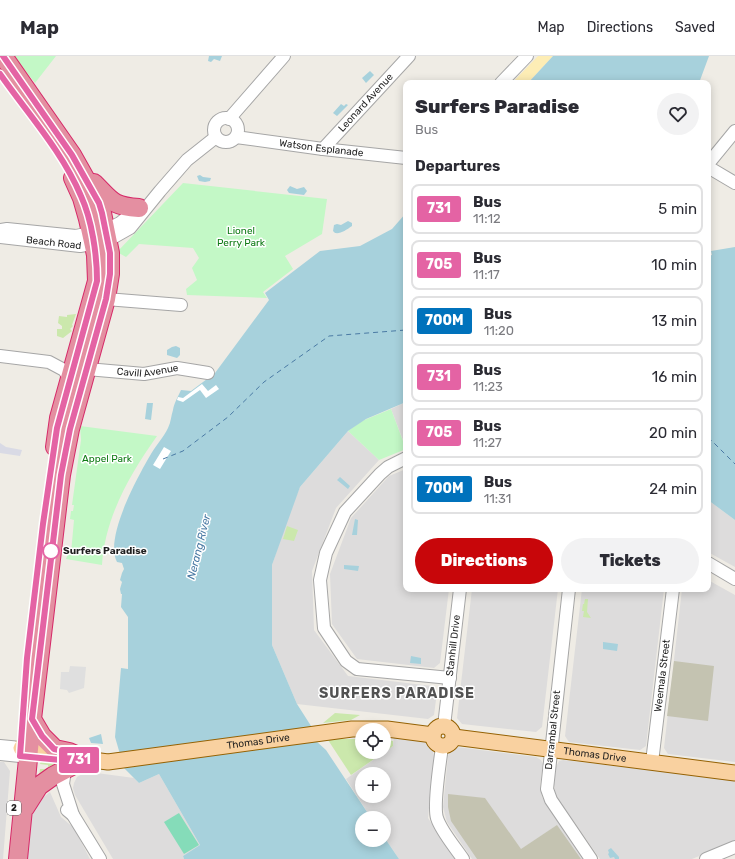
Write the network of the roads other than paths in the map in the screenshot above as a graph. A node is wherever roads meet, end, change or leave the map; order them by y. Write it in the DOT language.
graph roads {
  1 [pos="3,56"];
  2 [pos="284,56"];
  3 [pos="409,56"];
  4 [pos="527,56"];
  5 [pos="0,74"];
  6 [pos="504,80"];
  7 [pos="229,119"];
  8 [pos="735,131"];
  9 [pos="216,137"];
  10 [pos="236,137"];
  11 [pos="323,149"];
  12 [pos="403,158"];
  13 [pos="711,162"];
  14 [pos="711,168"];
  15 [pos="82,171"];
  16 [pos="735,183"];
  17 [pos="160,191"];
  18 [pos="139,208"];
  19 [pos="0,230"];
  20 [pos="0,237"];
  21 [pos="99,237"];
  22 [pos="106,299"];
  23 [pos="181,305"];
  24 [pos="0,356"];
  25 [pos="87,369"];
  26 [pos="208,373"];
  27 [pos="70,380"];
  28 [pos="403,460"];
  29 [pos="711,565"];
  30 [pos="735,579"];
  31 [pos="47,588"];
  32 [pos="460,592"];
  33 [pos="569,592"];
  34 [pos="673,592"];
  35 [pos="27,658"];
  36 [pos="450,678"];
  37 [pos="32,719"];
  38 [pos="444,733"];
  39 [pos="0,746"];
  40 [pos="442,747"];
  41 [pos="551,750"];
  42 [pos="24,752"];
  43 [pos="0,754"];
  44 [pos="84,759"];
  45 [pos="652,762"];
  46 [pos="64,770"];
  47 [pos="735,773"];
  48 [pos="23,811"];
  49 [pos="735,847"];
  50 [pos="8,859"];
  51 [pos="18,859"];
  52 [pos="100,859"];
  53 [pos="463,859"];
  54 [pos="591,859"];
  55 [pos="706,859"];
  1 -- 15 [label="highway, 2"];
  2 -- 7 [label="street"];
  3 -- 11 [label="street, Leonard Avenue"];
  4 -- 6 [label="street"];
  5 -- 21 [label="highway, 2"];
  7 -- 9 [label="street"];
  7 -- 10 [label="street"];
  8 -- 13 [label="street"];
  9 -- 10 [label="street"];
  9 -- 17 [label="street"];
  10 -- 11 [label="street, Watson Esplanade"];
  11 -- 12 [label="street, Watson Esplanade"];
  14 -- 16 [label="street"];
  15 -- 18 [label="highway"];
  15 -- 21 [label="highway, 2"];
  17 -- 18 [label="street"];
  17 -- 21 [label="street"];
  18 -- 21 [label="street"];
  19 -- 21 [label="street, Beach Road"];
  20 -- 21 [label="street, Beach Road"];
  21 -- 22 [label="highway, 2"];
  21 -- 27 [label="highway, 2"];
  22 -- 23 [label="street"];
  22 -- 25 [label="highway, 2"];
  24 -- 27 [label="street"];
  25 -- 26 [label="street, Cavill Avenue"];
  25 -- 31 [label="highway, 2"];
  27 -- 35 [label="highway, 2"];
  28 -- 36 [label="street"];
  29 -- 30 [label="street"];
  31 -- 35 [label="highway"];
  31 -- 37 [label="highway, 2"];
  32 -- 36 [label="street, Stanhill Drive"];
  33 -- 41 [label="street, Darrambal Street"];
  34 -- 45 [label="street, Weemala Street"];
  35 -- 42 [label="highway, 2"];
  36 -- 38 [label="street, Stanhill Drive"];
  37 -- 42 [label="highway, 2"];
  37 -- 44 [label="highway"];
  38 -- 40 [label="main road"];
  38 -- 41 [label="main road, Thomas Drive"];
  38 -- 44 [label="main road, Thomas Drive"];
  39 -- 42 [label="street"];
  40 -- 53 [label="street"];
  41 -- 45 [label="main road, Thomas Drive"];
  41 -- 54 [label="street, Darrambal Street"];
  42 -- 43 [label="street"];
  42 -- 44 [label="main road, Thomas Drive"];
  42 -- 48 [label="highway, 2"];
  42 -- 50 [label="highway, 2"];
  44 -- 46 [label="highway"];
  45 -- 47 [label="main road, Thomas Drive"];
  46 -- 48 [label="highway"];
  46 -- 52 [label="street"];
  48 -- 51 [label="highway, 2"];
  49 -- 55 [label="street"];
}
